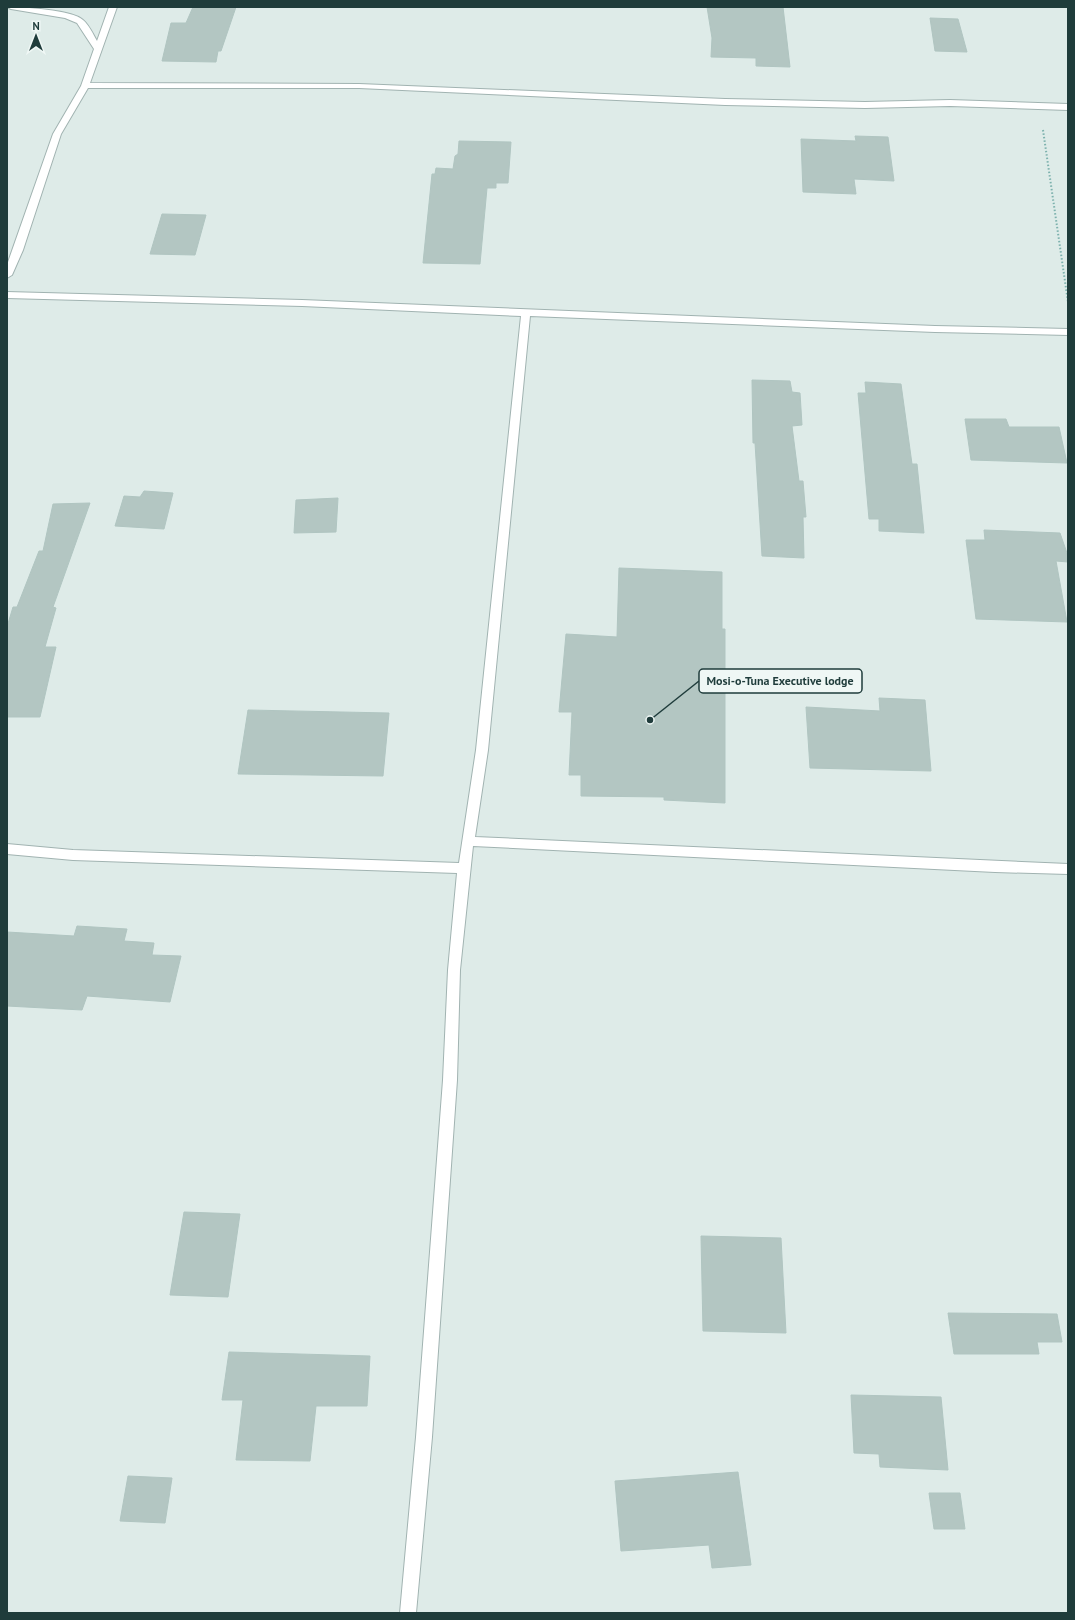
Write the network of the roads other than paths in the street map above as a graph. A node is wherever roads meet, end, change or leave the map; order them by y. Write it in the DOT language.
graph roads {
  1 [pos="12,7"];
  2 [pos="113,7"];
  3 [pos="99,50"];
  4 [pos="85,86"];
  5 [pos="1068,107"];
  6 [pos="7,275"];
  7 [pos="7,295"];
  8 [pos="526,313"];
  9 [pos="1068,332"];
  10 [pos="468,841"];
  11 [pos="7,849"];
  12 [pos="464,868"];
  13 [pos="1068,869"];
  14 [pos="408,1613"];
  1 -- 3 [label="street"];
  2 -- 3 [label="street"];
  3 -- 4 [label="street"];
  4 -- 5 [label="street"];
  4 -- 6 [label="street"];
  7 -- 8 [label="street"];
  8 -- 9 [label="street"];
  8 -- 10 [label="street"];
  10 -- 12 [label="street"];
  10 -- 13 [label="street"];
  11 -- 12 [label="street"];
  12 -- 14 [label="street"];
}
